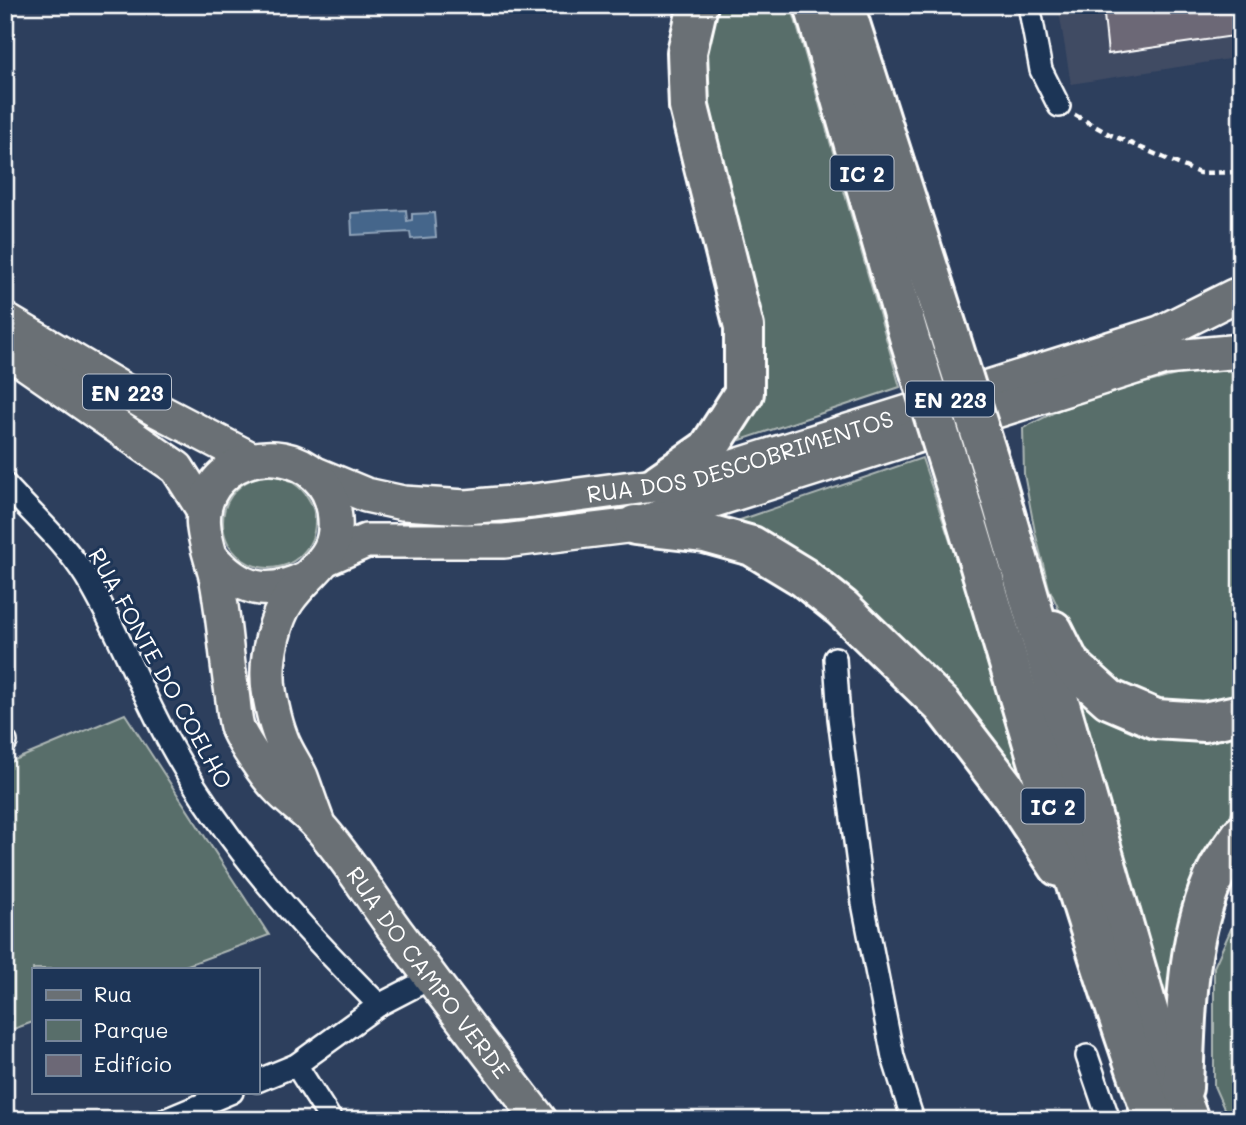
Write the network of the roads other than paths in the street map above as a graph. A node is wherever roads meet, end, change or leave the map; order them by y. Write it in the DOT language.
graph roads {
  1 [pos="698,5"];
  2 [pos="814,5"];
  3 [pos="844,5"];
  4 [pos="1029,5"];
  5 [pos="1059,106"];
  6 [pos="1237,285"];
  7 [pos="5,320"];
  8 [pos="1241,334"];
  9 [pos="5,349"];
  10 [pos="1241,351"];
  11 [pos="251,459"];
  12 [pos="313,473"];
  13 [pos="659,483"];
  14 [pos="5,484"];
  15 [pos="204,509"];
  16 [pos="635,525"];
  17 [pos="212,558"];
  18 [pos="1019,562"];
  19 [pos="316,568"];
  20 [pos="835,658"];
  21 [pos="1241,714"];
  22 [pos="318,824"];
  23 [pos="1241,835"];
  24 [pos="1083,905"];
  25 [pos="431,978"];
  26 [pos="379,1005"];
  27 [pos="1087,1056"];
  28 [pos="296,1065"];
  29 [pos="259,1080"];
  30 [pos="227,1094"];
  31 [pos="1175,1114"];
  32 [pos="164,1120"];
  33 [pos="331,1120"];
  34 [pos="540,1120"];
  35 [pos="913,1120"];
  36 [pos="1110,1120"];
  1 -- 13 [label="highway"];
  2 -- 24 [label="highway, IC 2, bridge"];
  3 -- 18 [label="highway, IC 2, bridge"];
  4 -- 5 [label="street"];
  6 -- 8 [label="main road"];
  6 -- 13 [label="main road, RUA DOS DESCOBRIMENTOS / EN 223"];
  7 -- 11 [label="main road, EN 223"];
  9 -- 15 [label="main road, EN 223"];
  10 -- 16 [label="main road, RUA DOS DESCOBRIMENTOS / EN 223"];
  11 -- 12 [label="main road, EN 223"];
  11 -- 15 [label="main road, EN 223"];
  12 -- 13 [label="main road, RUA DOS DESCOBRIMENTOS / EN 223"];
  12 -- 19 [label="main road, RUA DO CAMPO VERDE"];
  14 -- 26 [label="street, RUA FONTE DO COELHO"];
  15 -- 17 [label="main road, RUA DO CAMPO VERDE / EN 223"];
  16 -- 19 [label="main road, RUA DOS DESCOBRIMENTOS / EN 223"];
  16 -- 24 [label="highway"];
  17 -- 19 [label="main road, EN 223"];
  17 -- 22 [label="main road, RUA DO CAMPO VERDE"];
  18 -- 21 [label="highway"];
  18 -- 31 [label="highway, IC 2"];
  19 -- 22 [label="main road, RUA DO CAMPO VERDE"];
  20 -- 35 [label="street"];
  22 -- 25 [label="main road, RUA DO CAMPO VERDE"];
  23 -- 31 [label="highway"];
  24 -- 31 [label="highway, IC 2"];
  25 -- 26 [label="street"];
  25 -- 34 [label="main road, RUA DO CAMPO VERDE"];
  26 -- 28 [label="street"];
  27 -- 36 [label="street"];
  28 -- 29 [label="street"];
  28 -- 33 [label="street"];
  30 -- 32 [label="street"];
}
